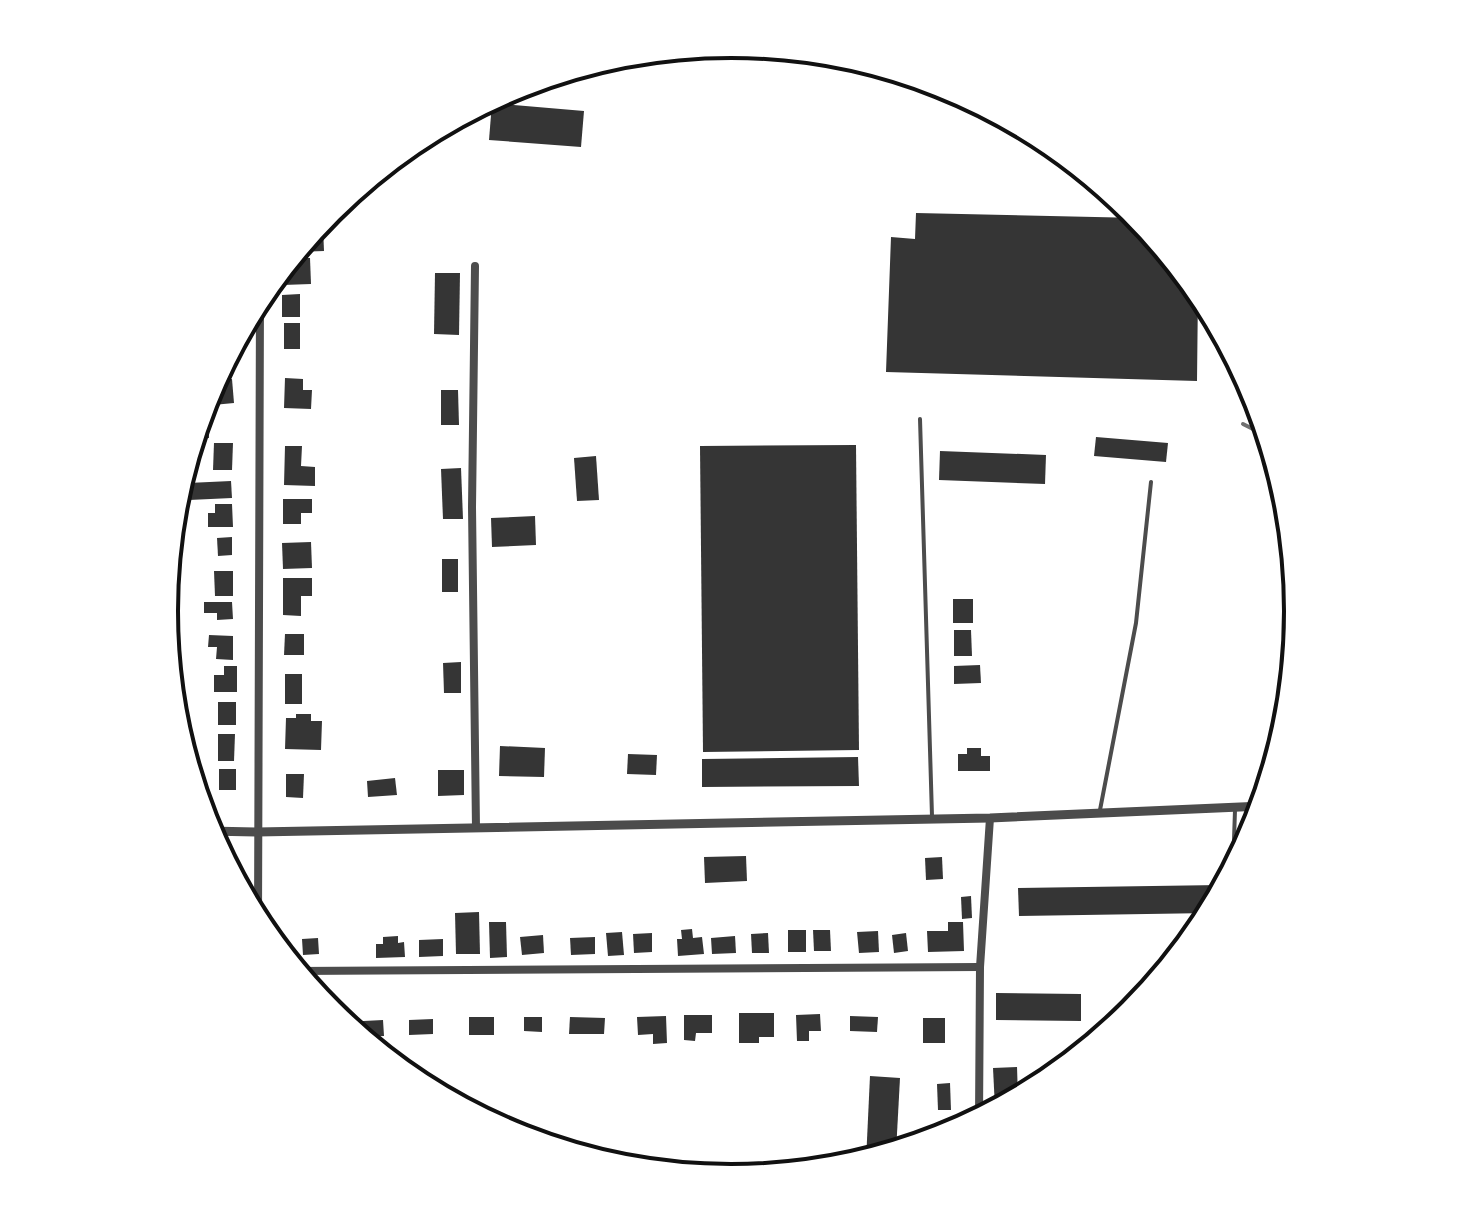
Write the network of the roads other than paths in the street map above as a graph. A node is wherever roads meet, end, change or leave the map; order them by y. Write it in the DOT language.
graph roads {
  1 [pos="475,266"];
  2 [pos="260,322"];
  3 [pos="920,419"];
  4 [pos="1151,482"];
  5 [pos="1249,806"];
  6 [pos="1235,807"];
  7 [pos="1100,813"];
  8 [pos="990,818"];
  9 [pos="933,819"];
  10 [pos="476,828"];
  11 [pos="224,831"];
  12 [pos="257,832"];
  13 [pos="1234,843"];
  14 [pos="258,897"];
  15 [pos="980,967"];
  16 [pos="311,971"];
  17 [pos="979,1106"];
  1 -- 10 [label="street"];
  2 -- 12 [label="street"];
  3 -- 9 [label="lane"];
  4 -- 7 [label="lane"];
  5 -- 6 [label="street"];
  6 -- 7 [label="street"];
  6 -- 13 [label="lane"];
  7 -- 8 [label="street"];
  8 -- 9 [label="street"];
  8 -- 15 [label="street"];
  9 -- 10 [label="street"];
  10 -- 12 [label="street"];
  11 -- 12 [label="street"];
  12 -- 14 [label="street"];
  15 -- 16 [label="street"];
  15 -- 17 [label="street"];
}
